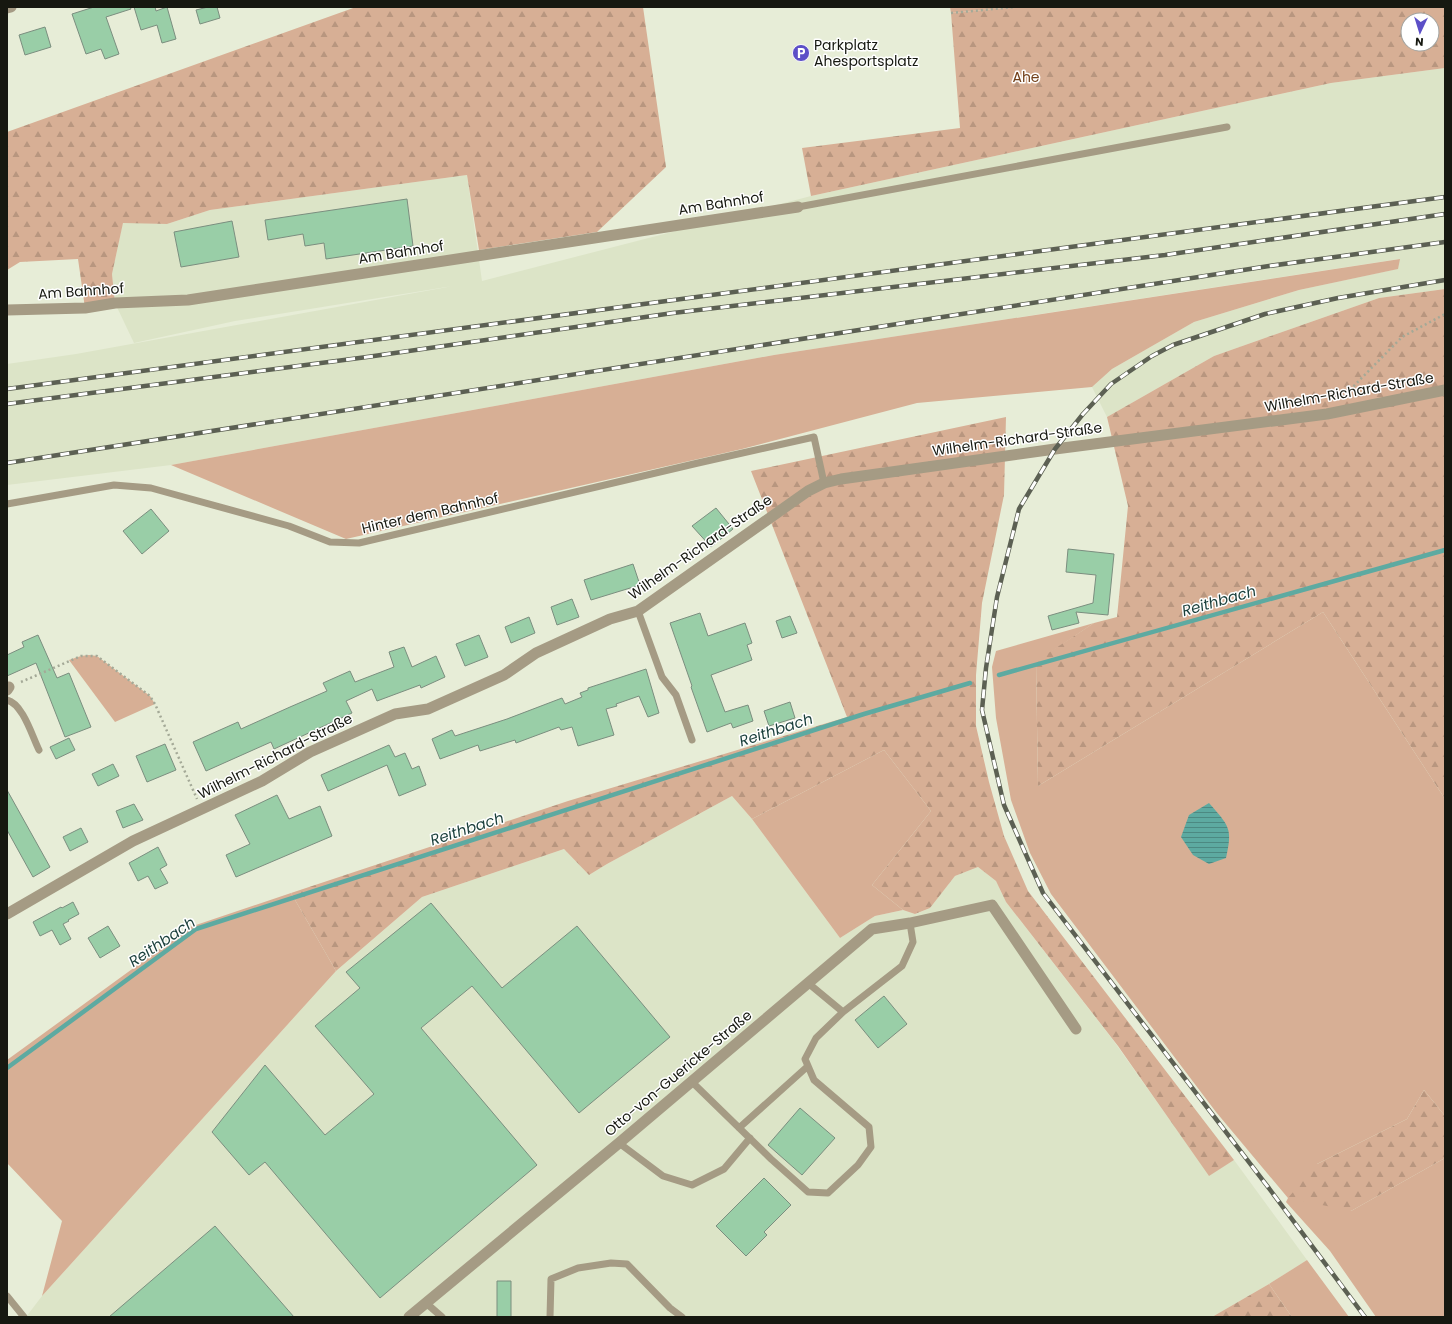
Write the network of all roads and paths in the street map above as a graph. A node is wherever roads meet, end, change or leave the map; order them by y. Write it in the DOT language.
graph roads {
  1 [pos="10,7"];
  2 [pos="1015,7"];
  3 [pos="7,8"];
  4 [pos="951,13"];
  5 [pos="1227,128"];
  6 [pos="798,207"];
  7 [pos="7,310"];
  8 [pos="1445,314"];
  9 [pos="1445,390"];
  10 [pos="1327,414"];
  11 [pos="824,483"];
  12 [pos="7,504"];
  13 [pos="638,611"];
  14 [pos="8,688"];
  15 [pos="7,700"];
  16 [pos="692,740"];
  17 [pos="39,750"];
  18 [pos="202,810"];
  19 [pos="7,914"];
  20 [pos="910,923"];
  21 [pos="808,983"];
  22 [pos="843,1012"];
  23 [pos="1076,1029"];
  24 [pos="808,1066"];
  25 [pos="691,1081"];
  26 [pos="740,1128"];
  27 [pos="750,1138"];
  28 [pos="619,1143"];
  29 [pos="7,1296"];
  30 [pos="426,1303"];
  31 [pos="24,1317"];
  32 [pos="409,1317"];
  33 [pos="442,1317"];
  34 [pos="550,1317"];
  35 [pos="682,1317"];
  1 -- 3 [label="street"];
  2 -- 4 [label="path"];
  5 -- 6 [label="lane"];
  6 -- 7 [label="street, Am Bahnhof"];
  8 -- 10 [label="path"];
  9 -- 10 [label="street, Wilhelm-Richard-Straße"];
  10 -- 11 [label="street, Wilhelm-Richard-Straße"];
  11 -- 12 [label="lane, Hinter dem Bahnhof"];
  11 -- 13 [label="street, Wilhelm-Richard-Straße"];
  13 -- 16 [label="lane"];
  13 -- 18 [label="street, Wilhelm-Richard-Straße"];
  14 -- 18 [label="path"];
  15 -- 17 [label="lane"];
  18 -- 19 [label="street, Wilhelm-Richard-Straße"];
  20 -- 21 [label="street, Otto-von-Guericke-Straße"];
  20 -- 22 [label="lane"];
  20 -- 23 [label="street, Otto-von-Guericke-Straße"];
  21 -- 22 [label="lane"];
  21 -- 25 [label="street, Otto-von-Guericke-Straße"];
  22 -- 24 [label="lane"];
  24 -- 26 [label="lane"];
  24 -- 27 [label="lane"];
  25 -- 26 [label="lane"];
  25 -- 28 [label="street, Otto-von-Guericke-Straße"];
  26 -- 27 [label="lane"];
  27 -- 28 [label="lane"];
  28 -- 30 [label="street, Otto-von-Guericke-Straße"];
  29 -- 31 [label="lane"];
  30 -- 32 [label="street, Otto-von-Guericke-Straße"];
  30 -- 33 [label="lane"];
  34 -- 35 [label="lane"];
}
